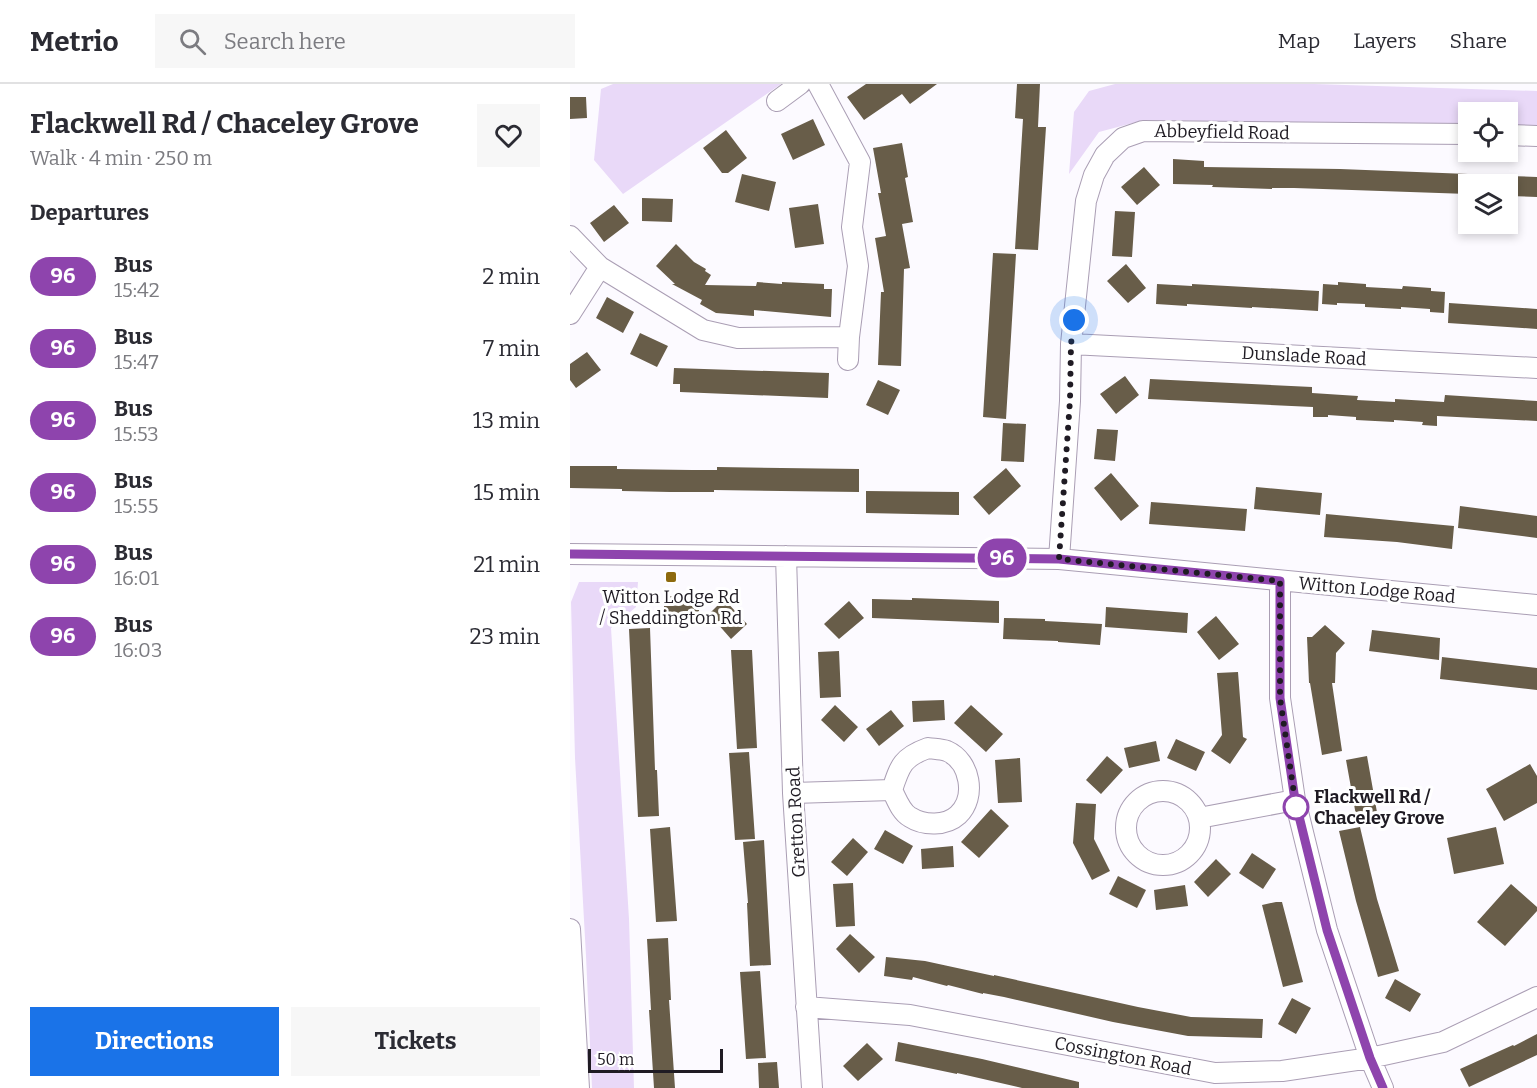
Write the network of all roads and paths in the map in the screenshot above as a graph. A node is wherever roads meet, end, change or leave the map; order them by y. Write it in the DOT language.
graph roads {
  1 [pos="800,84"];
  2 [pos="818,84"];
  3 [pos="777,101"];
  4 [pos="1458,134"];
  5 [pos="1518,135"];
  6 [pos="1537,136"];
  7 [pos="570,236"];
  8 [pos="600,267"];
  9 [pos="570,314"];
  10 [pos="849,337"];
  11 [pos="1071,344"];
  12 [pos="848,360"];
  13 [pos="1537,368"];
  14 [pos="570,554"];
  15 [pos="786,556"];
  16 [pos="1059,559"];
  17 [pos="1280,581"];
  18 [pos="1537,605"];
  19 [pos="892,790"];
  20 [pos="794,793"];
  21 [pos="1295,800"];
  22 [pos="1199,818"];
  23 [pos="570,929"];
  24 [pos="1537,997"];
  25 [pos="806,1006"];
  26 [pos="1370,1058"];
  27 [pos="579,1088"];
  28 [pos="812,1088"];
  29 [pos="1383,1088"];
  1 -- 3 [label="street"];
  2 -- 10 [label="street"];
  4 -- 11 [label="street, Abbeyfield Road"];
  5 -- 6 [label="street"];
  7 -- 8 [label="street"];
  8 -- 9 [label="street"];
  8 -- 10 [label="street"];
  10 -- 12 [label="street"];
  11 -- 13 [label="street, Dunslade Road"];
  11 -- 16 [label="street, Abbeyfield Road"];
  14 -- 15 [label="street, Witton Lodge Road"];
  15 -- 16 [label="street, Witton Lodge Road"];
  15 -- 20 [label="street, Gretton Road"];
  16 -- 17 [label="street, Witton Lodge Road"];
  17 -- 18 [label="street, Witton Lodge Road"];
  17 -- 21 [label="street"];
  19 -- 20 [label="street"];
  20 -- 25 [label="street, Gretton Road"];
  21 -- 22 [label="street"];
  21 -- 26 [label="street"];
  23 -- 27 [label="street"];
  24 -- 26 [label="street, Cossington Road"];
  25 -- 26 [label="street, Cossington Road"];
  25 -- 28 [label="street, Gretton Road"];
  26 -- 29 [label="street"];
}
